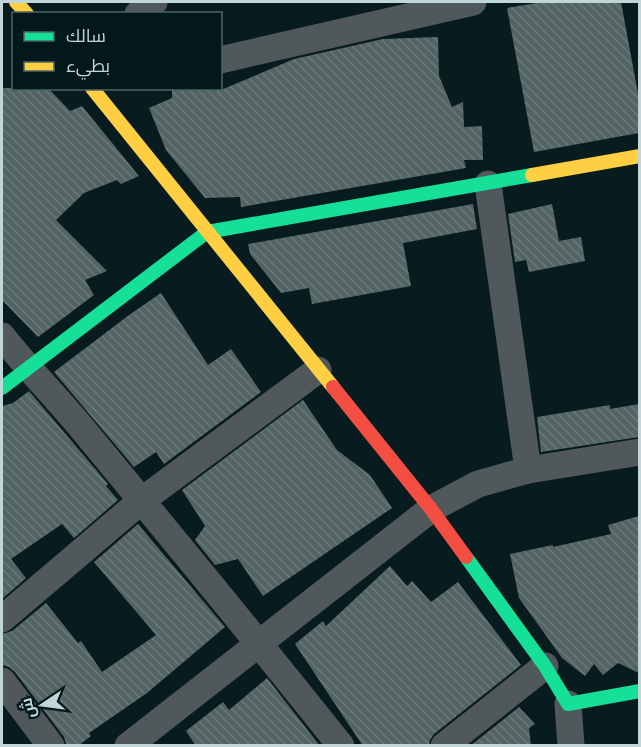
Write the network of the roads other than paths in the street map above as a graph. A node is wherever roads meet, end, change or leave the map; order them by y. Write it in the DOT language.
graph roads {
  1 [pos="154,2"];
  2 [pos="472,2"];
  3 [pos="141,12"];
  4 [pos="222,60"];
  5 [pos="98,90"];
  6 [pos="639,156"];
  7 [pos="488,184"];
  8 [pos="207,232"];
  9 [pos="2,336"];
  10 [pos="28,369"];
  11 [pos="318,370"];
  12 [pos="2,388"];
  13 [pos="639,452"];
  14 [pos="528,470"];
  15 [pos="141,501"];
  16 [pos="431,508"];
  17 [pos="2,619"];
  18 [pos="260,643"];
  19 [pos="545,666"];
  20 [pos="2,681"];
  21 [pos="639,691"];
  22 [pos="568,704"];
  23 [pos="51,746"];
  24 [pos="128,746"];
  25 [pos="341,746"];
  26 [pos="444,746"];
  27 [pos="571,746"];
  1 -- 3 [label="street"];
  2 -- 4 [label="street"];
  5 -- 8 [label="street"];
  6 -- 7 [label="street"];
  7 -- 8 [label="street"];
  7 -- 14 [label="street"];
  8 -- 10 [label="street"];
  8 -- 11 [label="street"];
  9 -- 10 [label="street"];
  10 -- 12 [label="street"];
  10 -- 15 [label="street"];
  11 -- 15 [label="street"];
  11 -- 16 [label="street"];
  13 -- 14 [label="street"];
  14 -- 16 [label="street"];
  15 -- 17 [label="street"];
  15 -- 18 [label="street"];
  16 -- 18 [label="street"];
  16 -- 19 [label="street"];
  18 -- 24 [label="street"];
  18 -- 25 [label="street"];
  19 -- 22 [label="street"];
  19 -- 26 [label="street"];
  20 -- 23 [label="street"];
  21 -- 22 [label="street"];
  22 -- 27 [label="street"];
}
